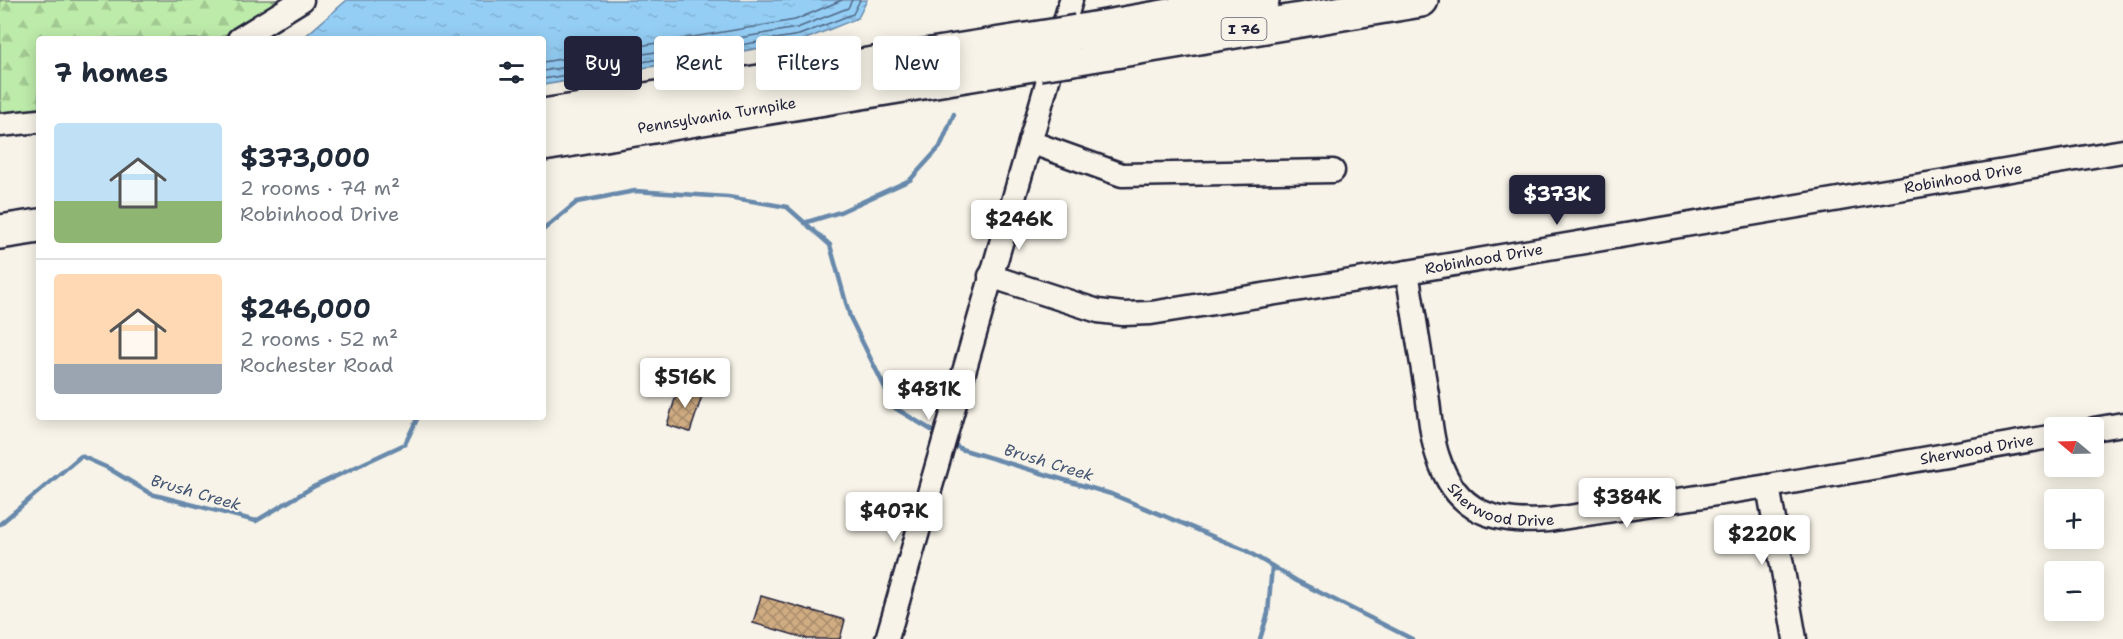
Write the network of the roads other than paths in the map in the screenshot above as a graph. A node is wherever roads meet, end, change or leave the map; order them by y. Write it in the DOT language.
graph roads {
  1 [pos="302,0"];
  2 [pos="1071,0"];
  3 [pos="1262,0"];
  4 [pos="1421,0"];
  5 [pos="244,36"];
  6 [pos="1057,48"];
  7 [pos="546,116"];
  8 [pos="36,121"];
  9 [pos="0,125"];
  10 [pos="1030,142"];
  11 [pos="546,143"];
  12 [pos="2123,151"];
  13 [pos="1333,171"];
  14 [pos="36,204"];
  15 [pos="0,210"];
  16 [pos="36,226"];
  17 [pos="0,232"];
  18 [pos="1407,272"];
  19 [pos="990,276"];
  20 [pos="2123,424"];
  21 [pos="2104,427"];
  22 [pos="2044,438"];
  23 [pos="1768,486"];
  24 [pos="887,639"];
  25 [pos="1795,639"];
  1 -- 5 [label="street"];
  2 -- 10 [label="street"];
  3 -- 6 [label="highway, Pennsylvania Turnpike / I 76"];
  4 -- 6 [label="highway, Pennsylvania Turnpike / I 76"];
  6 -- 7 [label="highway, Pennsylvania Turnpike / I 76"];
  6 -- 11 [label="highway, Pennsylvania Turnpike / I 76"];
  8 -- 9 [label="street"];
  10 -- 13 [label="street"];
  10 -- 19 [label="street"];
  12 -- 18 [label="street, Robinhood Drive"];
  14 -- 15 [label="highway"];
  16 -- 17 [label="highway"];
  18 -- 19 [label="street, Robinhood Drive"];
  18 -- 23 [label="street, Sherwood Drive"];
  19 -- 24 [label="street"];
  20 -- 21 [label="street"];
  22 -- 23 [label="street, Sherwood Drive"];
  23 -- 25 [label="street"];
}
